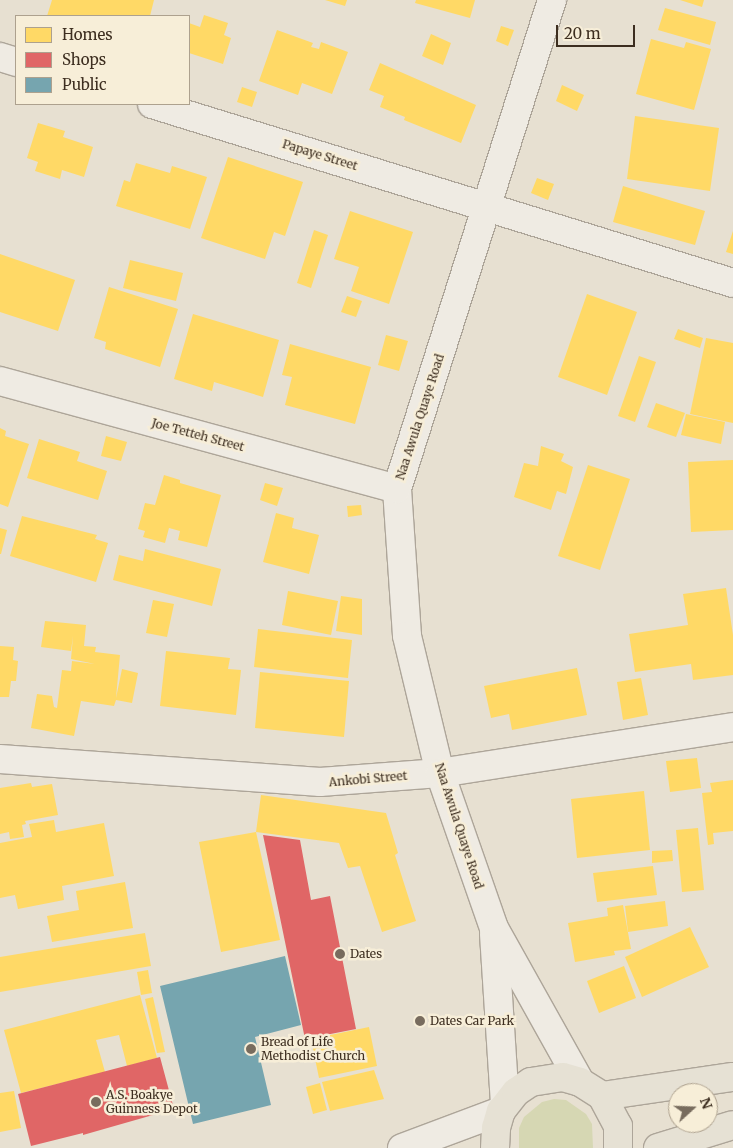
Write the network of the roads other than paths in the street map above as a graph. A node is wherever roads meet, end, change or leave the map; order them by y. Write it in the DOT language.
graph roads {
  1 [pos="552,0"];
  2 [pos="0,57"];
  3 [pos="15,62"];
  4 [pos="155,105"];
  5 [pos="487,206"];
  6 [pos="733,283"];
  7 [pos="0,381"];
  8 [pos="397,489"];
  9 [pos="733,727"];
  10 [pos="0,759"];
  11 [pos="440,773"];
  12 [pos="494,928"];
  13 [pos="733,1077"];
  14 [pos="591,1089"];
  15 [pos="503,1108"];
  16 [pos="733,1125"];
  17 [pos="667,1146"];
  18 [pos="402,1148"];
  19 [pos="495,1148"];
  20 [pos="618,1148"];
  1 -- 5 [label="street, Naa Awula Quaye Road"];
  2 -- 3 [label="street"];
  4 -- 5 [label="street, Papaye Street"];
  5 -- 6 [label="street, Papaye Street"];
  5 -- 8 [label="street, Naa Awula Quaye Road"];
  7 -- 8 [label="street, Joe Tetteh Street"];
  8 -- 11 [label="street, Naa Awula Quaye Road"];
  9 -- 11 [label="street, Ankobi Street"];
  10 -- 11 [label="street, Ankobi Street"];
  11 -- 12 [label="street, Naa Awula Quaye Road"];
  12 -- 14 [label="street, Naa Awula Quaye Road"];
  12 -- 15 [label="street, Naa Awula Quaye Road"];
  13 -- 14 [label="main road"];
  14 -- 15 [label="main road"];
  14 -- 20 [label="main road"];
  15 -- 18 [label="street"];
  15 -- 19 [label="main road"];
  16 -- 17 [label="main road"];
}
